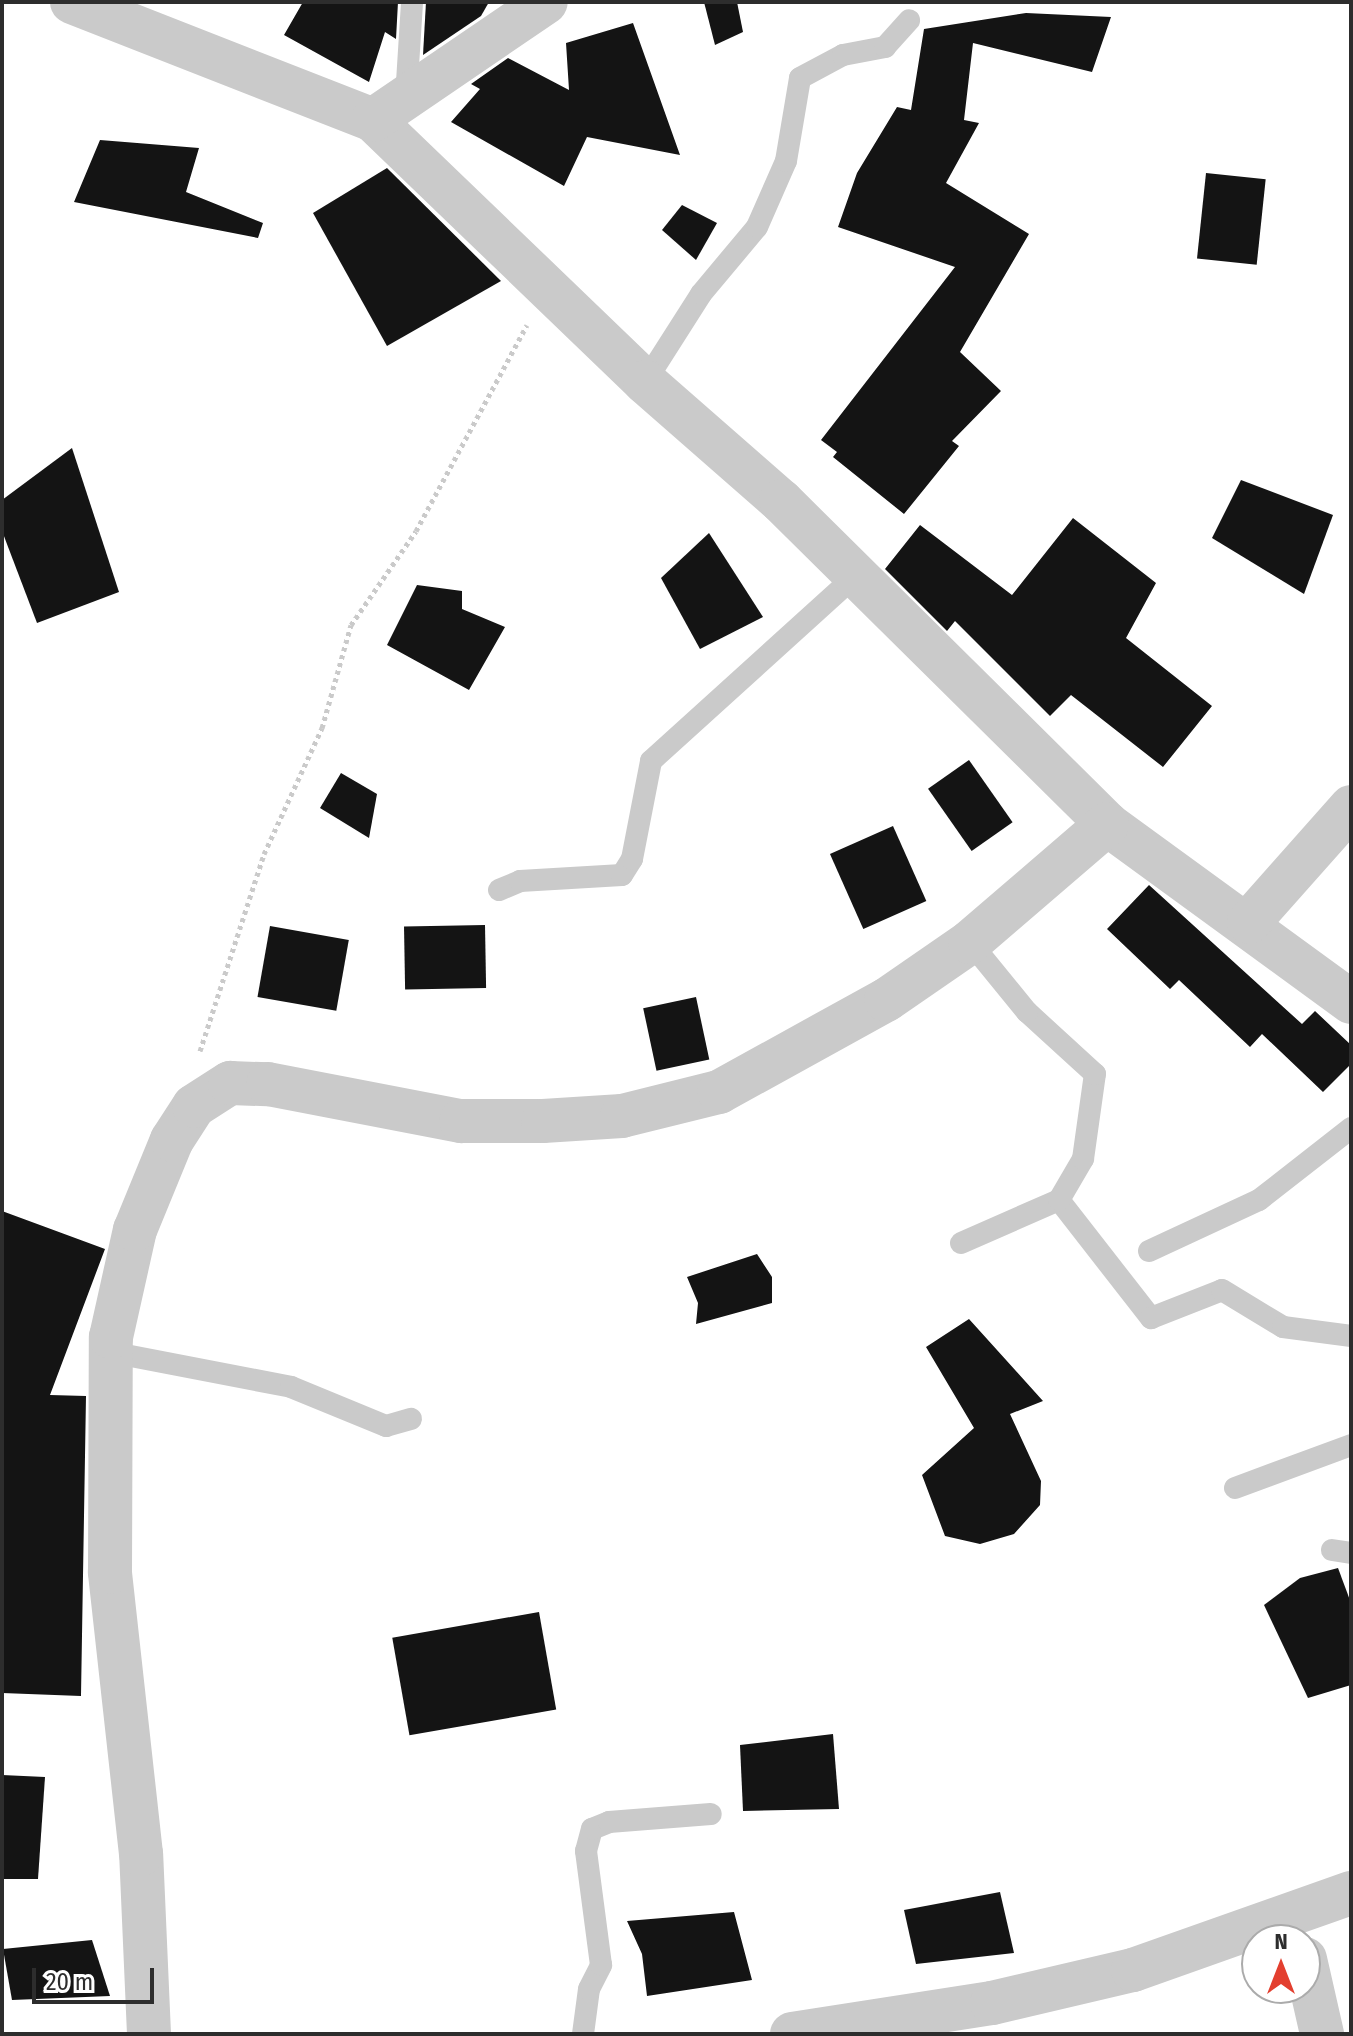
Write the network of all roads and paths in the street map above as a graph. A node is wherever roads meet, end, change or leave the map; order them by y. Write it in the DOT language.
graph roads {
  1 [pos="72,2"];
  2 [pos="412,2"];
  3 [pos="546,2"];
  4 [pos="909,20"];
  5 [pos="390,110"];
  6 [pos="552,287"];
  7 [pos="645,382"];
  8 [pos="855,576"];
  9 [pos="1351,807"];
  10 [pos="1107,824"];
  11 [pos="499,890"];
  12 [pos="1249,922"];
  13 [pos="970,942"];
  14 [pos="1351,1002"];
  15 [pos="195,1067"];
  16 [pos="1351,1128"];
  17 [pos="1059,1200"];
  18 [pos="961,1243"];
  19 [pos="1149,1251"];
  20 [pos="1351,1336"];
  21 [pos="110,1352"];
  22 [pos="411,1419"];
  23 [pos="1351,1445"];
  24 [pos="1235,1488"];
  25 [pos="711,1814"];
  26 [pos="1351,1893"];
  27 [pos="1304,1924"];
  28 [pos="1241,1942"];
  29 [pos="1315,2004"];
  30 [pos="149,2034"];
  31 [pos="583,2034"];
  32 [pos="792,2034"];
  33 [pos="1322,2034"];
  1 -- 5 [label="street"];
  2 -- 5 [label="lane"];
  3 -- 5 [label="street"];
  4 -- 7 [label="lane"];
  5 -- 6 [label="street"];
  6 -- 7 [label="street"];
  6 -- 15 [label="path"];
  7 -- 8 [label="street"];
  8 -- 10 [label="street"];
  8 -- 11 [label="lane"];
  9 -- 12 [label="street"];
  10 -- 12 [label="street"];
  10 -- 13 [label="street"];
  12 -- 14 [label="street"];
  13 -- 17 [label="lane"];
  13 -- 21 [label="street"];
  16 -- 19 [label="lane"];
  17 -- 18 [label="lane"];
  17 -- 20 [label="lane"];
  21 -- 22 [label="lane"];
  21 -- 30 [label="street"];
  23 -- 24 [label="lane"];
  25 -- 31 [label="lane"];
  26 -- 27 [label="street"];
  28 -- 32 [label="street"];
  29 -- 33 [label="street"];
}
